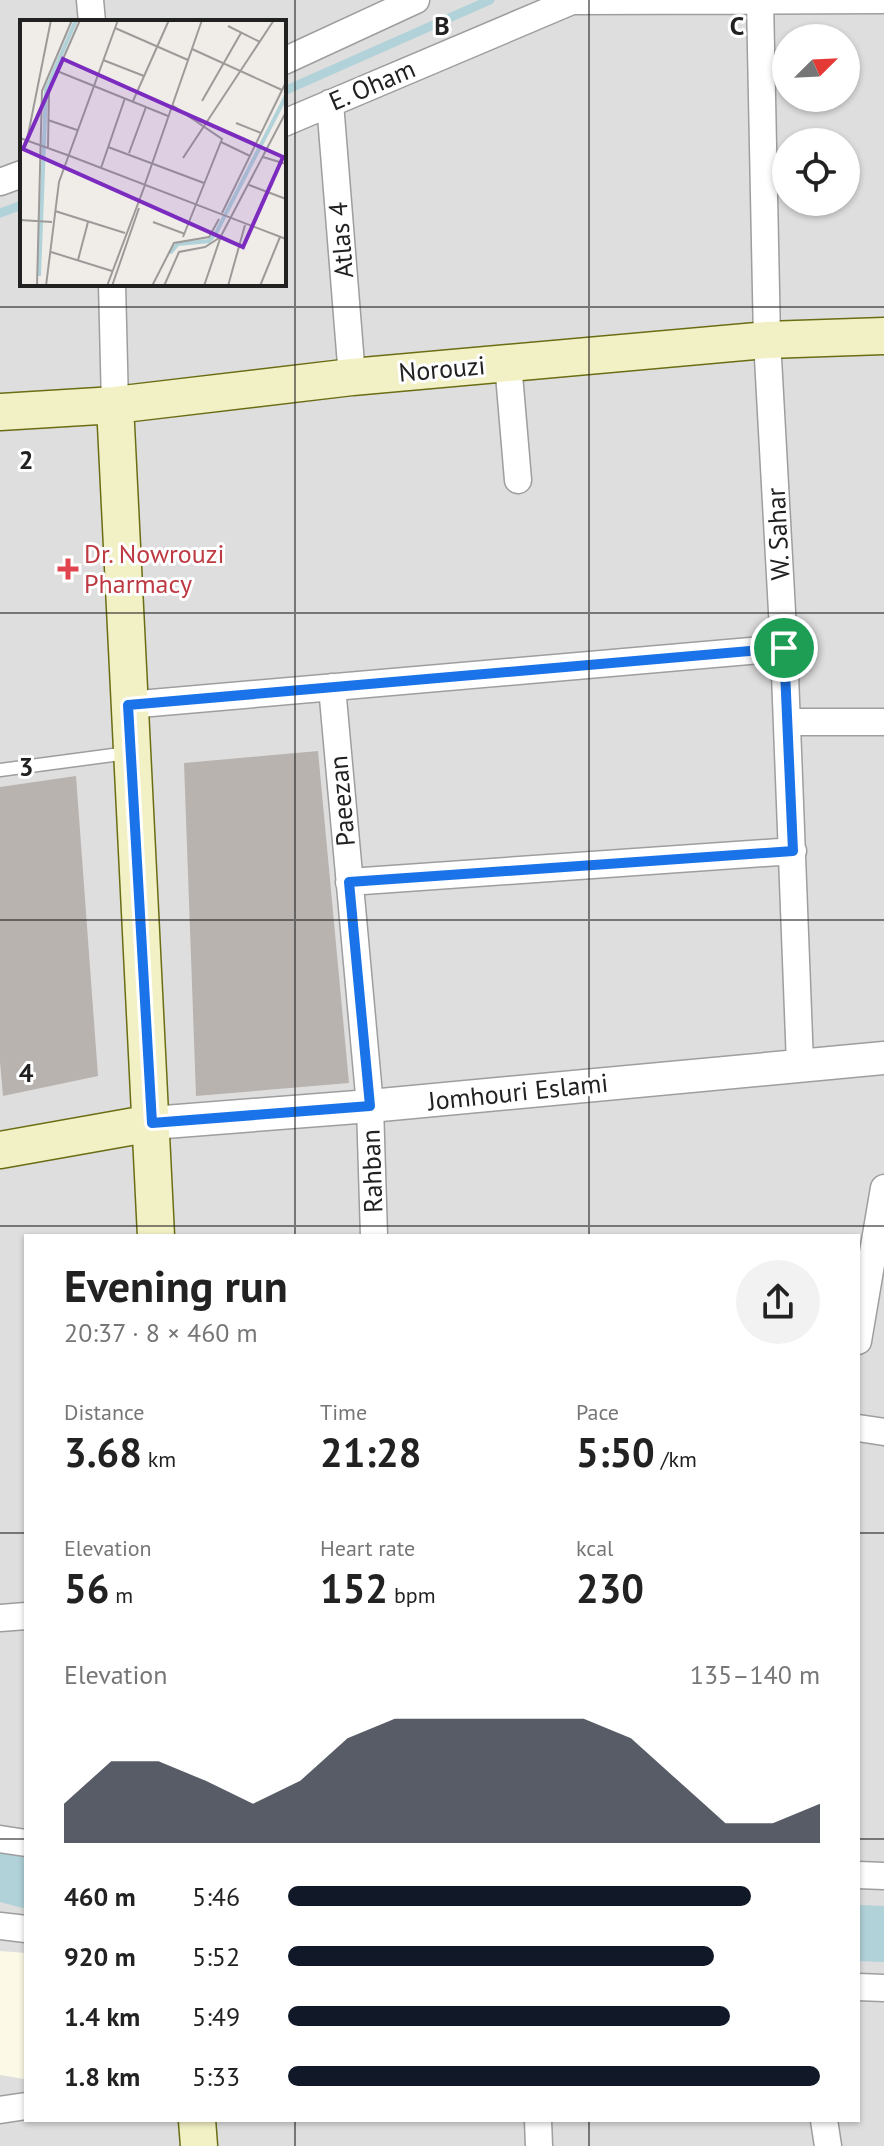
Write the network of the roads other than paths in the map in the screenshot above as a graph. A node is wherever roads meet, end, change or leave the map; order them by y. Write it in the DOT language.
graph roads {
  1 [pos="416,0"];
  2 [pos="760,0"];
  3 [pos="881,0"];
  4 [pos="286,60"];
  5 [pos="330,103"];
  6 [pos="286,122"];
  7 [pos="20,175"];
  8 [pos="0,182"];
  9 [pos="112,286"];
  10 [pos="884,336"];
  11 [pos="767,340"];
  12 [pos="508,363"];
  13 [pos="352,377"];
  14 [pos="115,405"];
  15 [pos="0,412"];
  16 [pos="518,480"];
  17 [pos="784,648"];
  18 [pos="332,687"];
  19 [pos="128,705"];
  20 [pos="788,722"];
  21 [pos="884,722"];
  22 [pos="131,752"];
  23 [pos="0,770"];
  24 [pos="793,851"];
  25 [pos="349,882"];
  26 [pos="884,1058"];
  27 [pos="800,1064"];
  28 [pos="370,1106"];
  29 [pos="152,1123"];
  30 [pos="0,1125"];
  31 [pos="0,1150"];
  32 [pos="884,1188"];
  33 [pos="156,1234"];
  34 [pos="374,1234"];
  35 [pos="860,1329"];
  36 [pos="860,1428"];
  37 [pos="884,1432"];
  38 [pos="24,1616"];
  39 [pos="0,1618"];
  40 [pos="0,1839"];
  41 [pos="24,1843"];
  42 [pos="860,1875"];
  43 [pos="884,1876"];
  44 [pos="860,1987"];
  45 [pos="884,1988"];
  46 [pos="24,2106"];
  47 [pos="0,2110"];
  48 [pos="197,2122"];
  49 [pos="538,2122"];
  50 [pos="824,2122"];
  51 [pos="199,2146"];
  52 [pos="539,2146"];
  53 [pos="828,2146"];
  1 -- 4 [label="street"];
  2 -- 3 [label="street, E. Oham"];
  2 -- 5 [label="street, E. Oham"];
  2 -- 11 [label="street, W. Sahar"];
  5 -- 6 [label="street, E. Oham"];
  5 -- 13 [label="street, Atlas 4"];
  7 -- 8 [label="street"];
  9 -- 14 [label="street"];
  10 -- 11 [label="main road, Norouzi"];
  11 -- 12 [label="main road, Norouzi"];
  11 -- 17 [label="street, W. Sahar"];
  12 -- 13 [label="main road, Norouzi"];
  12 -- 16 [label="street"];
  13 -- 14 [label="main road, Norouzi"];
  14 -- 15 [label="main road, Norouzi"];
  14 -- 19 [label="main road"];
  17 -- 18 [label="street"];
  17 -- 20 [label="street, W. Sahar"];
  18 -- 19 [label="street"];
  18 -- 25 [label="street, Paeezan"];
  19 -- 22 [label="main road"];
  20 -- 21 [label="street"];
  20 -- 24 [label="street, W. Sahar"];
  22 -- 23 [label="lane"];
  22 -- 29 [label="main road"];
  24 -- 25 [label="street"];
  24 -- 27 [label="street, W. Sahar"];
  25 -- 28 [label="street, Paeezan"];
  26 -- 27 [label="street, Jomhouri Eslami"];
  27 -- 28 [label="street, Jomhouri Eslami"];
  28 -- 29 [label="street, Jomhouri Eslami"];
  28 -- 34 [label="street, Rahban"];
  29 -- 30 [label="main road, Jomhouri Eslami"];
  29 -- 31 [label="main road, Jomhouri Eslami"];
  29 -- 33 [label="main road"];
  32 -- 35 [label="street"];
  36 -- 37 [label="street"];
  38 -- 39 [label="street"];
  40 -- 41 [label="street"];
  42 -- 43 [label="street"];
  44 -- 45 [label="street"];
  46 -- 47 [label="street"];
  48 -- 51 [label="main road"];
  49 -- 52 [label="street"];
  50 -- 53 [label="street"];
}
